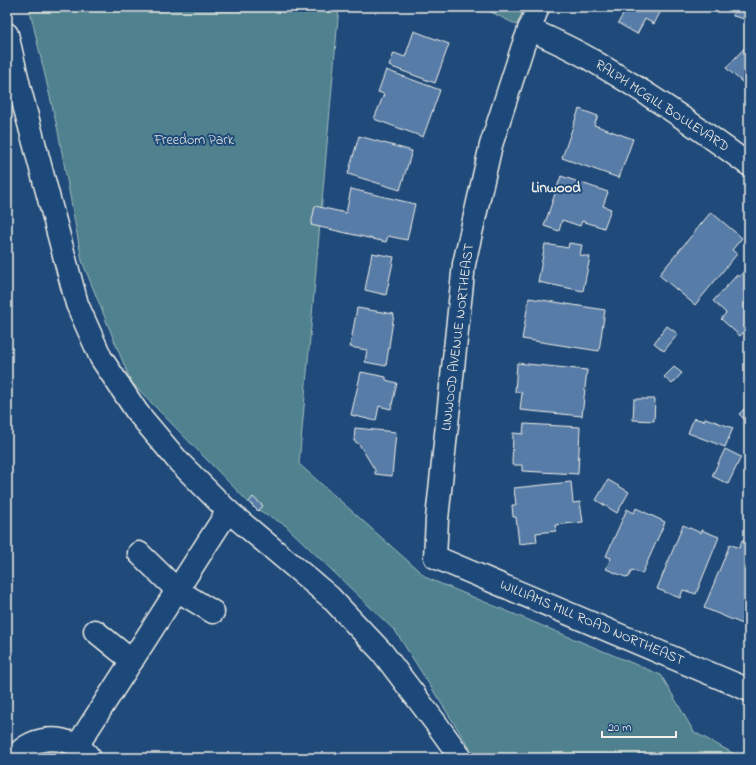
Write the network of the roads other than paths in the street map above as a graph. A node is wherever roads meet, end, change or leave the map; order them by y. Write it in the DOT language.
graph roads {
  1 [pos="538,7"];
  2 [pos="529,29"];
  3 [pos="7,34"];
  4 [pos="14,92"];
  5 [pos="749,166"];
  6 [pos="228,511"];
  7 [pos="139,553"];
  8 [pos="435,557"];
  9 [pos="177,590"];
  10 [pos="213,612"];
  11 [pos="95,631"];
  12 [pos="132,661"];
  13 [pos="749,690"];
  14 [pos="84,752"];
  15 [pos="456,753"];
  16 [pos="14,758"];
  1 -- 2 [label="main road, LINWOOD AVENUE NORTHEAST"];
  2 -- 5 [label="main road, RALPH MCGILL BOULEVARD"];
  2 -- 8 [label="main road, LINWOOD AVENUE NORTHEAST"];
  3 -- 4 [label="main road"];
  4 -- 6 [label="main road"];
  6 -- 9 [label="main road"];
  6 -- 15 [label="main road"];
  7 -- 9 [label="main road"];
  8 -- 13 [label="main road, WILLIAMS MILL ROAD NORTHEAST"];
  9 -- 10 [label="main road"];
  9 -- 12 [label="main road"];
  11 -- 12 [label="main road"];
  12 -- 14 [label="main road"];
  14 -- 16 [label="main road"];
}
